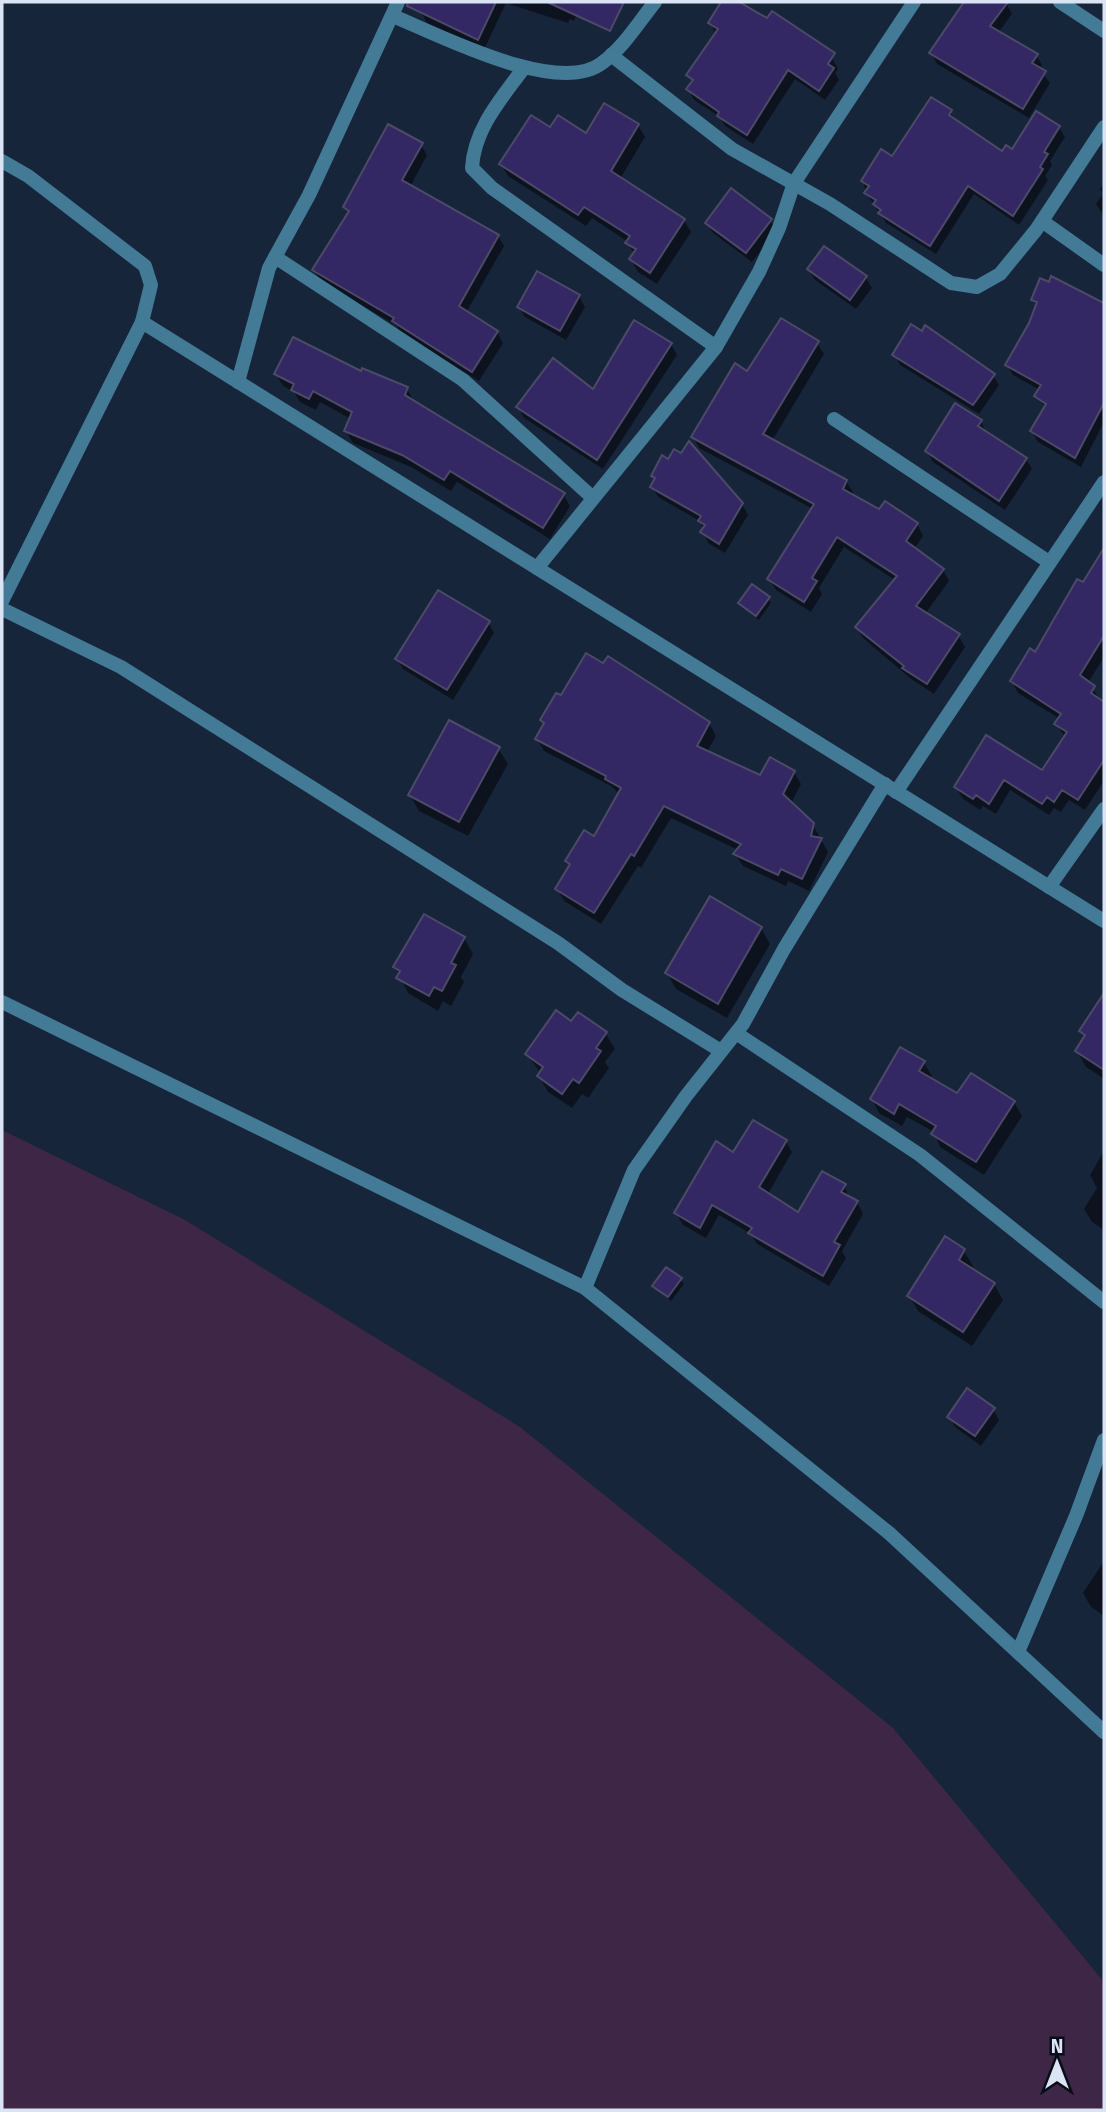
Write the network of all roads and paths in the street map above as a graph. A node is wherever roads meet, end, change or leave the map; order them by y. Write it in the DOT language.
graph roads {
  1 [pos="655,2"];
  2 [pos="914,2"];
  3 [pos="1060,2"];
  4 [pos="396,9"];
  5 [pos="1104,31"];
  6 [pos="611,55"];
  7 [pos="523,69"];
  8 [pos="1104,127"];
  9 [pos="2,160"];
  10 [pos="794,183"];
  11 [pos="1042,221"];
  12 [pos="275,257"];
  13 [pos="1104,265"];
  14 [pos="142,322"];
  15 [pos="716,346"];
  16 [pos="238,382"];
  17 [pos="834,419"];
  18 [pos="1104,483"];
  19 [pos="593,498"];
  20 [pos="1049,562"];
  21 [pos="537,568"];
  22 [pos="2,601"];
  23 [pos="890,788"];
  24 [pos="1104,809"];
  25 [pos="1049,887"];
  26 [pos="1104,921"];
  27 [pos="2,1002"];
  28 [pos="736,1033"];
  29 [pos="721,1051"];
  30 [pos="585,1288"];
  31 [pos="1104,1302"];
  32 [pos="1104,1440"];
  33 [pos="1018,1652"];
  34 [pos="1104,1732"];
  1 -- 6 [label="street"];
  2 -- 10 [label="street"];
  3 -- 5 [label="street"];
  4 -- 7 [label="street"];
  4 -- 12 [label="street"];
  6 -- 7 [label="street"];
  6 -- 10 [label="street"];
  7 -- 15 [label="street"];
  8 -- 11 [label="street"];
  9 -- 14 [label="street"];
  10 -- 11 [label="street"];
  10 -- 15 [label="street"];
  11 -- 13 [label="street"];
  12 -- 16 [label="street"];
  12 -- 19 [label="street"];
  14 -- 16 [label="street"];
  14 -- 22 [label="street"];
  15 -- 19 [label="street"];
  16 -- 21 [label="street"];
  17 -- 20 [label="street"];
  18 -- 20 [label="street"];
  19 -- 21 [label="street"];
  20 -- 23 [label="street"];
  21 -- 23 [label="street"];
  22 -- 29 [label="street"];
  23 -- 25 [label="street"];
  23 -- 28 [label="street"];
  24 -- 25 [label="street"];
  25 -- 26 [label="street"];
  27 -- 30 [label="street"];
  28 -- 29 [label="street"];
  28 -- 31 [label="street"];
  29 -- 30 [label="street"];
  30 -- 33 [label="street"];
  32 -- 33 [label="street"];
  33 -- 34 [label="street"];
}
